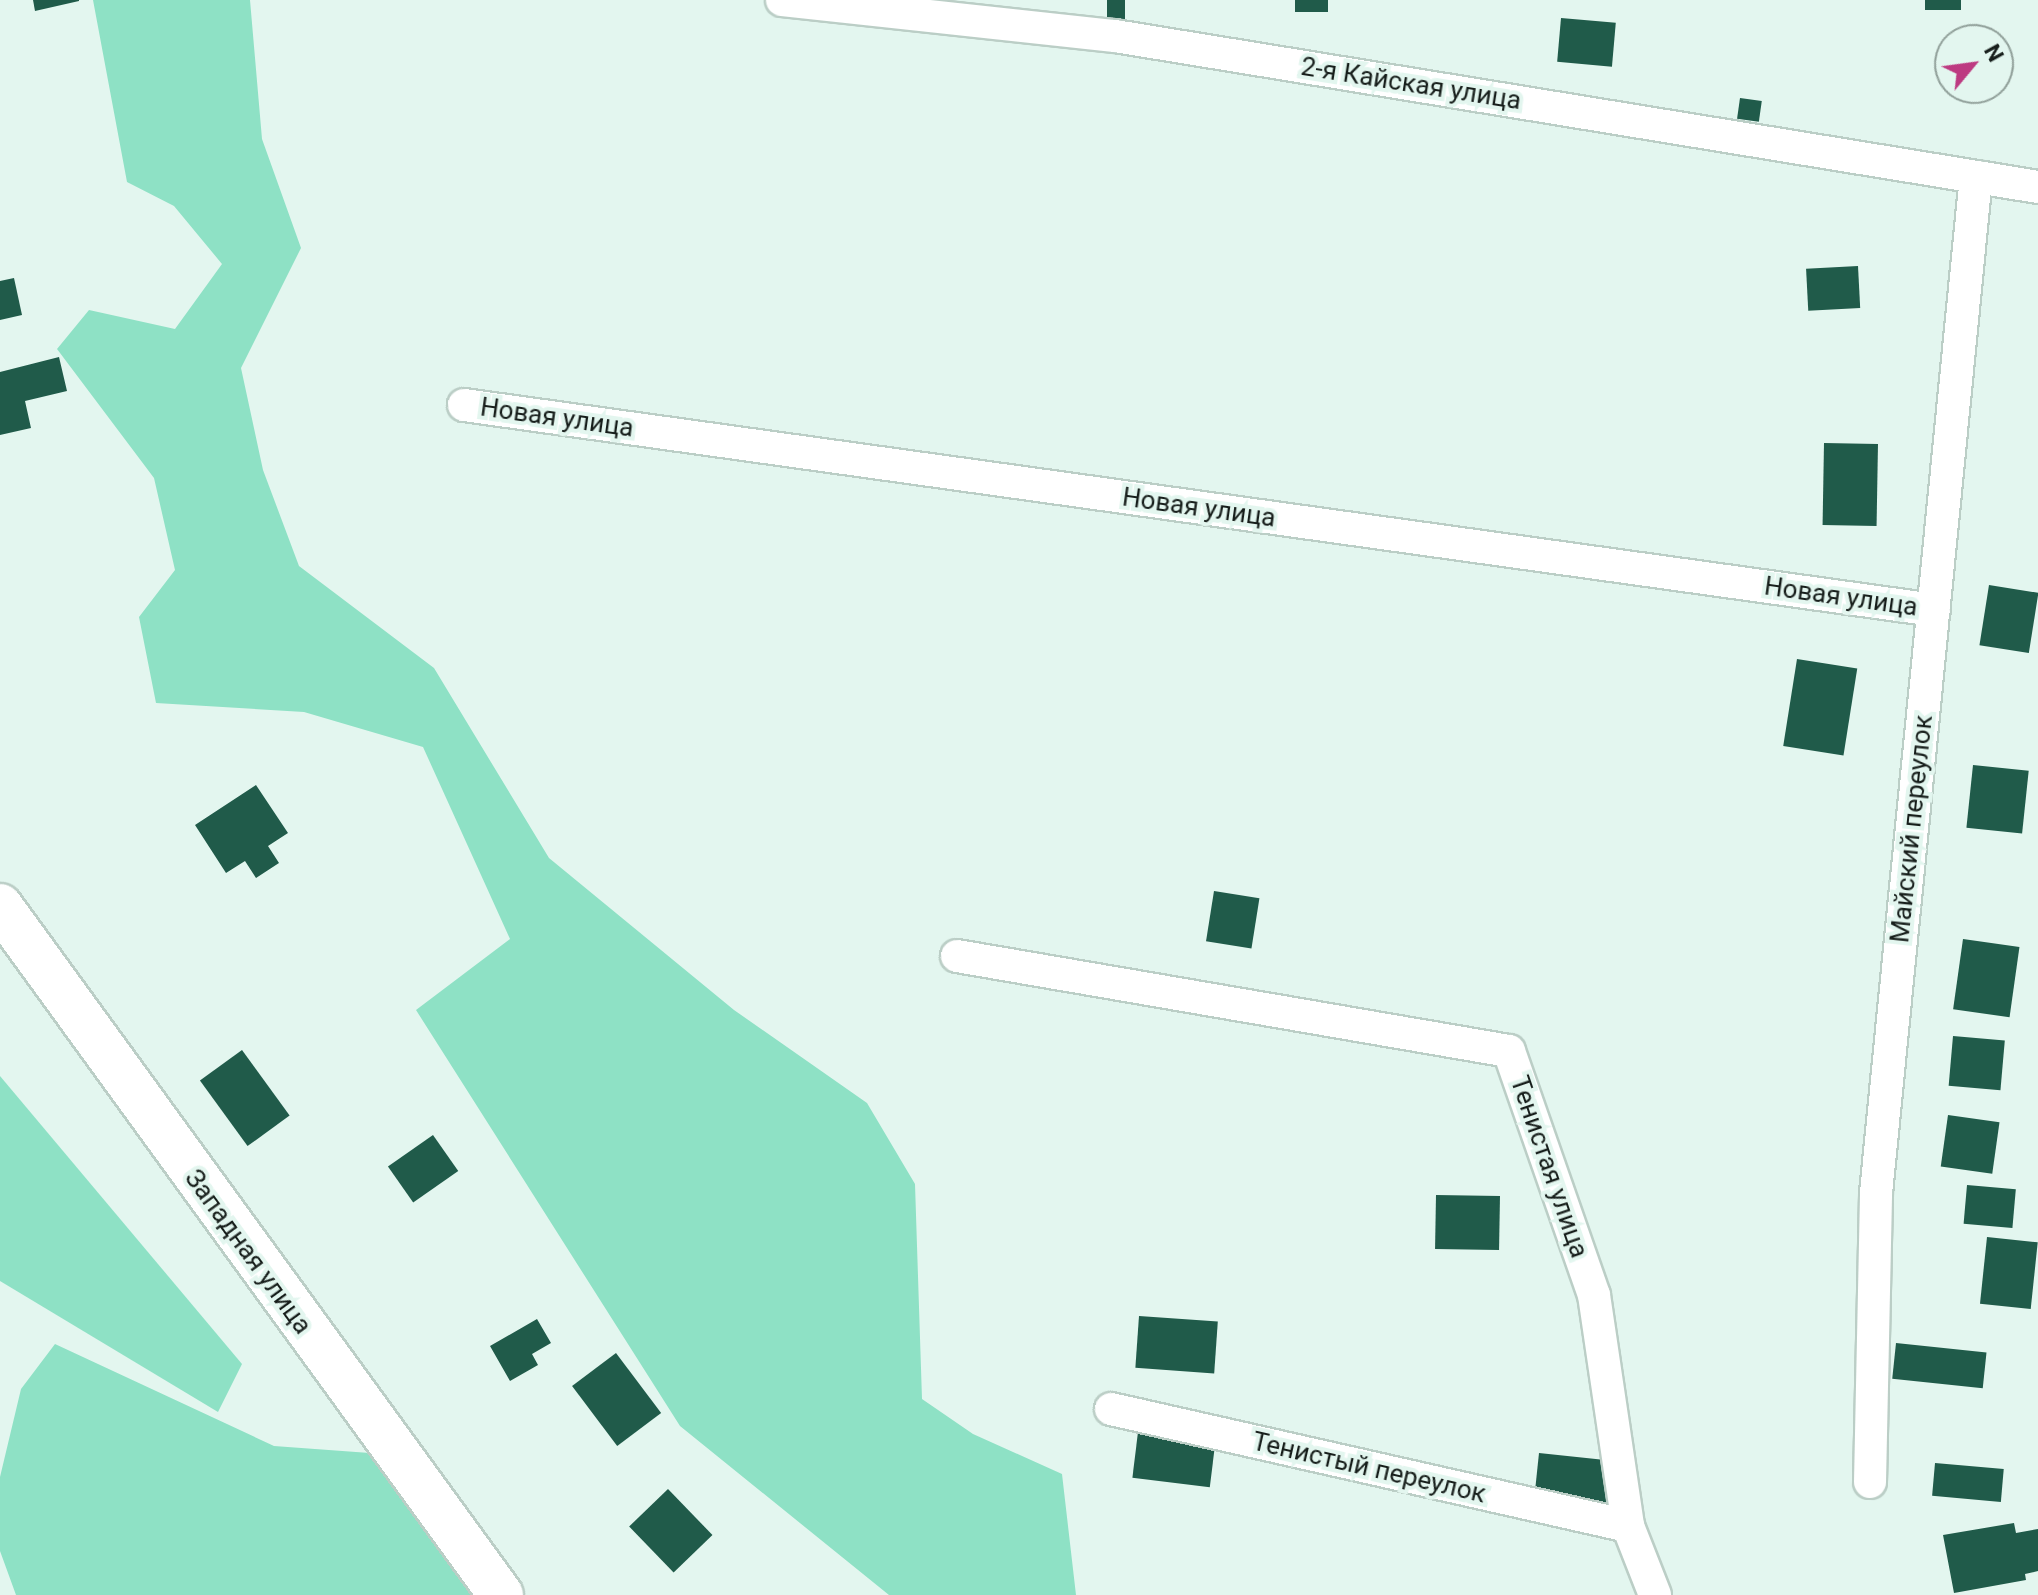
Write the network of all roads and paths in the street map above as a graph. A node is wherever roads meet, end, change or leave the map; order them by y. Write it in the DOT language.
graph roads {
  1 [pos="782,0"];
  2 [pos="1976,177"];
  3 [pos="2038,187"];
  4 [pos="464,405"];
  5 [pos="1934,610"];
  6 [pos="0,906"];
  7 [pos="957,956"];
  8 [pos="1111,1409"];
  9 [pos="1870,1482"];
  10 [pos="1628,1526"];
  11 [pos="501,1595"];
  12 [pos="1655,1595"];
  1 -- 2 [label="street, 2-я Кайская улица"];
  2 -- 3 [label="street, 2-я Кайская улица"];
  2 -- 5 [label="street, Майский переулок"];
  4 -- 5 [label="street, Новая улица"];
  5 -- 9 [label="street, Майский переулок"];
  6 -- 11 [label="main road, Западная улица"];
  7 -- 10 [label="street, Тенистая улица"];
  8 -- 10 [label="street, Тенистый переулок"];
  10 -- 12 [label="street, Тенистая улица"];
}
